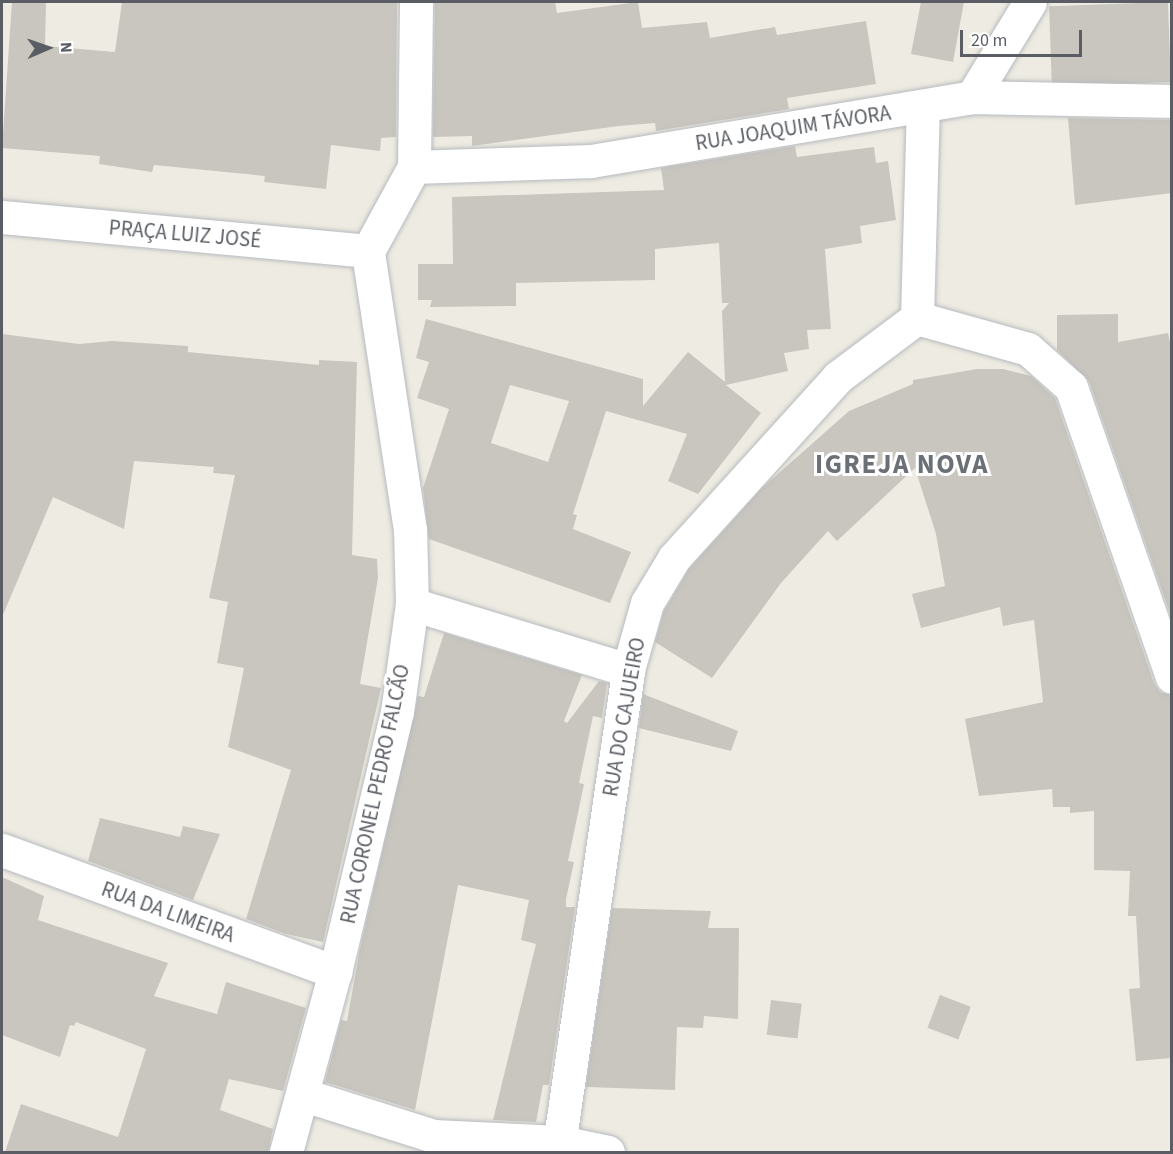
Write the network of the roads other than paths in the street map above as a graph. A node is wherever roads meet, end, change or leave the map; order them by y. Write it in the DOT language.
graph roads {
  1 [pos="416,2"];
  2 [pos="1030,2"];
  3 [pos="972,96"];
  4 [pos="1172,101"];
  5 [pos="923,106"];
  6 [pos="414,167"];
  7 [pos="2,217"];
  8 [pos="368,251"];
  9 [pos="917,318"];
  10 [pos="412,604"];
  11 [pos="628,670"];
  12 [pos="1172,677"];
  13 [pos="2,850"];
  14 [pos="335,972"];
  15 [pos="304,1095"];
  16 [pos="559,1147"];
  17 [pos="286,1152"];
  18 [pos="608,1152"];
  1 -- 6 [label="street"];
  2 -- 3 [label="street"];
  3 -- 4 [label="street, RUA JOAQUIM TÁVORA"];
  3 -- 5 [label="street, RUA JOAQUIM TÁVORA"];
  5 -- 6 [label="street, RUA JOAQUIM TÁVORA"];
  5 -- 9 [label="street"];
  6 -- 8 [label="street"];
  7 -- 8 [label="street, PRAÇA LUIZ JOSÉ"];
  8 -- 10 [label="street, RUA CORONEL PEDRO FALCÃO"];
  9 -- 11 [label="street, RUA DO CAJUEIRO"];
  9 -- 12 [label="street"];
  10 -- 11 [label="street"];
  10 -- 14 [label="street, RUA CORONEL PEDRO FALCÃO"];
  11 -- 16 [label="street, RUA DO CAJUEIRO"];
  13 -- 14 [label="street, RUA DA LIMEIRA"];
  14 -- 15 [label="street, RUA CORONEL PEDRO FALCÃO"];
  15 -- 16 [label="street"];
  15 -- 17 [label="street, RUA CORONEL PEDRO FALCÃO"];
  16 -- 18 [label="street"];
}
